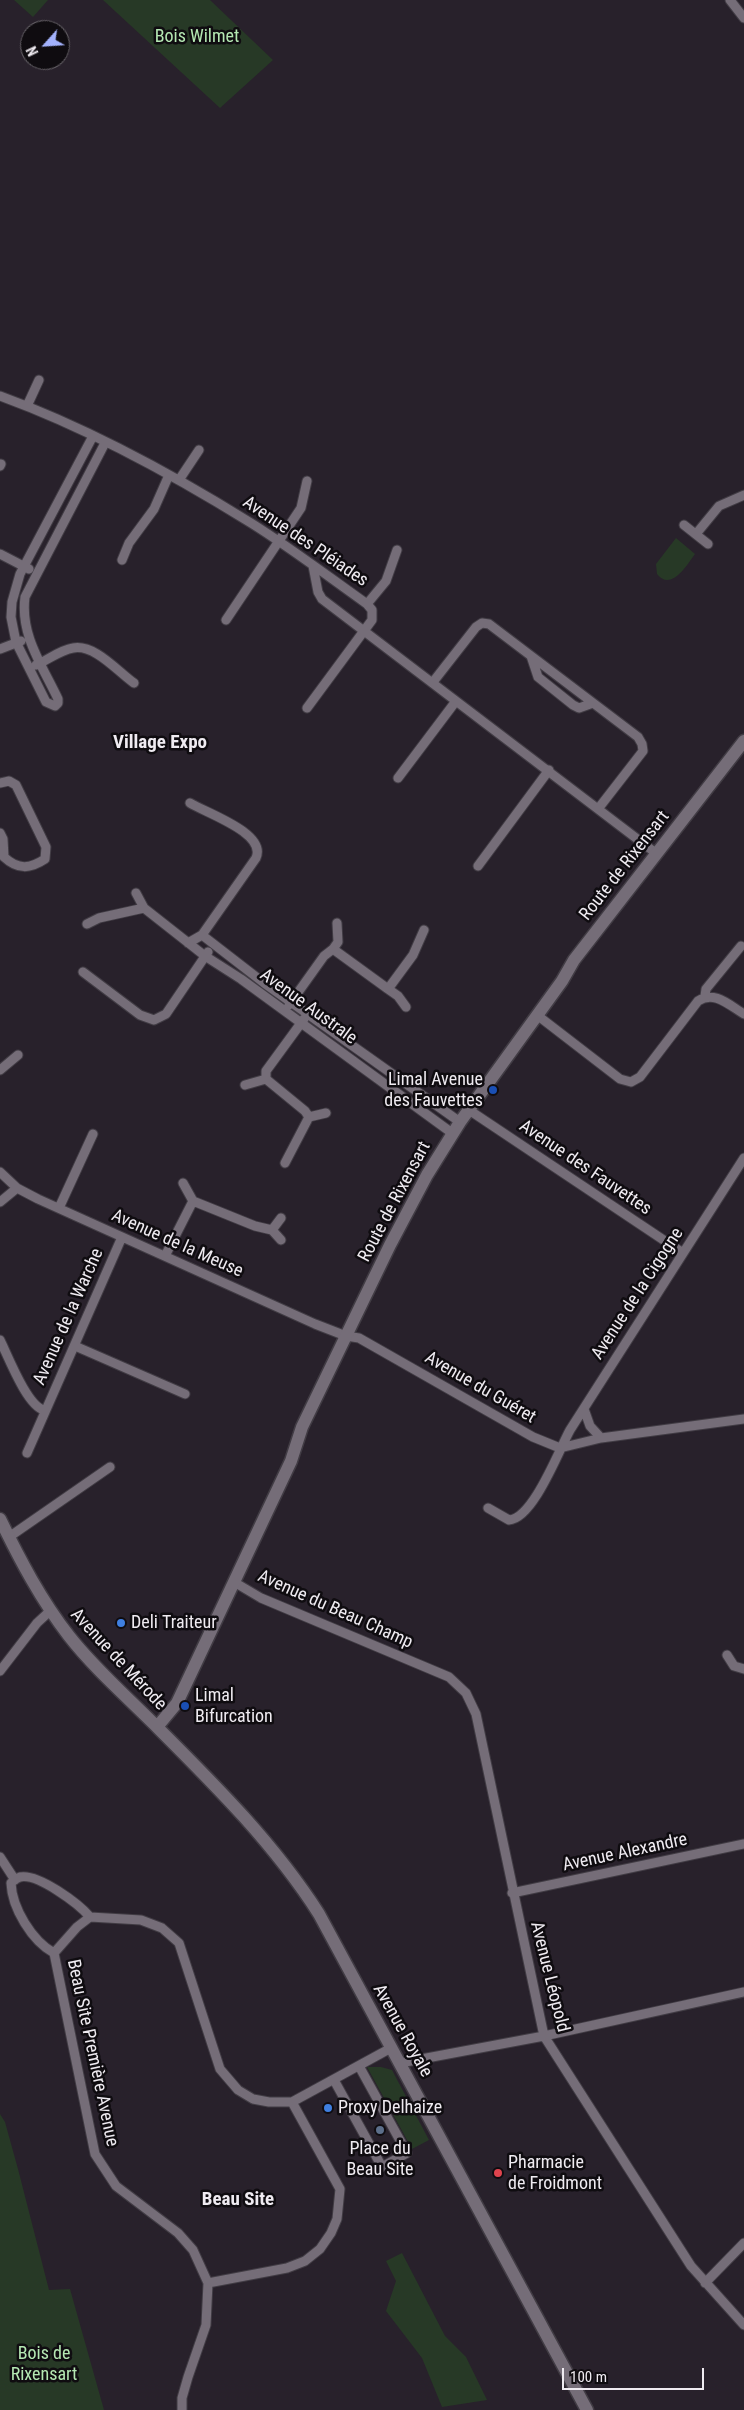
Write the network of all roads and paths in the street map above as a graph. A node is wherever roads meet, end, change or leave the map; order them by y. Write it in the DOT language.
graph roads {
  1 [pos="730,0"];
  2 [pos="744,18"];
  3 [pos="39,380"];
  4 [pos="0,396"];
  5 [pos="27,406"];
  6 [pos="93,436"];
  7 [pos="105,443"];
  8 [pos="199,450"];
  9 [pos="169,475"];
  10 [pos="179,480"];
  11 [pos="307,481"];
  12 [pos="744,495"];
  13 [pos="684,525"];
  14 [pos="696,534"];
  15 [pos="278,541"];
  16 [pos="708,544"];
  17 [pos="397,550"];
  18 [pos="0,554"];
  19 [pos="122,560"];
  20 [pos="24,566"];
  21 [pos="314,566"];
  22 [pos="36,573"];
  23 [pos="367,604"];
  24 [pos="226,620"];
  25 [pos="362,630"];
  26 [pos="28,638"];
  27 [pos="16,642"];
  28 [pos="0,648"];
  29 [pos="531,656"];
  30 [pos="41,663"];
  31 [pos="29,668"];
  32 [pos="433,682"];
  33 [pos="134,683"];
  34 [pos="456,701"];
  35 [pos="592,703"];
  36 [pos="307,708"];
  37 [pos="744,741"];
  38 [pos="740,755"];
  39 [pos="549,770"];
  40 [pos="398,778"];
  41 [pos="0,783"];
  42 [pos="190,803"];
  43 [pos="598,809"];
  44 [pos="0,833"];
  45 [pos="656,854"];
  46 [pos="2,858"];
  47 [pos="478,866"];
  48 [pos="136,893"];
  49 [pos="144,908"];
  50 [pos="337,922"];
  51 [pos="87,924"];
  52 [pos="424,930"];
  53 [pos="202,935"];
  54 [pos="188,943"];
  55 [pos="212,946"];
  56 [pos="741,946"];
  57 [pos="333,949"];
  58 [pos="205,956"];
  59 [pos="83,972"];
  60 [pos="388,989"];
  61 [pos="705,996"];
  62 [pos="292,1001"];
  63 [pos="406,1007"];
  64 [pos="284,1011"];
  65 [pos="309,1013"];
  66 [pos="744,1014"];
  67 [pos="537,1015"];
  68 [pos="301,1024"];
  69 [pos="18,1055"];
  70 [pos="0,1070"];
  71 [pos="266,1079"];
  72 [pos="245,1085"];
  73 [pos="469,1110"];
  74 [pos="326,1113"];
  75 [pos="308,1117"];
  76 [pos="460,1122"];
  77 [pos="452,1133"];
  78 [pos="93,1134"];
  79 [pos="744,1158"];
  80 [pos="285,1164"];
  81 [pos="0,1172"];
  82 [pos="184,1183"];
  83 [pos="17,1188"];
  84 [pos="193,1201"];
  85 [pos="0,1202"];
  86 [pos="59,1208"];
  87 [pos="281,1218"];
  88 [pos="272,1230"];
  89 [pos="122,1237"];
  90 [pos="281,1240"];
  91 [pos="683,1253"];
  92 [pos="165,1256"];
  93 [pos="346,1336"];
  94 [pos="0,1340"];
  95 [pos="75,1346"];
  96 [pos="185,1394"];
  97 [pos="584,1409"];
  98 [pos="44,1410"];
  99 [pos="744,1419"];
  100 [pos="601,1438"];
  101 [pos="560,1448"];
  102 [pos="27,1453"];
  103 [pos="110,1467"];
  104 [pos="488,1508"];
  105 [pos="0,1519"];
  106 [pos="9,1537"];
  107 [pos="234,1582"];
  108 [pos="50,1611"];
  109 [pos="727,1655"];
  110 [pos="422,1666"];
  111 [pos="744,1669"];
  112 [pos="0,1671"];
  113 [pos="157,1728"];
  114 [pos="744,1844"];
  115 [pos="0,1858"];
  116 [pos="15,1880"];
  117 [pos="512,1893"];
  118 [pos="90,1917"];
  119 [pos="54,1953"];
  120 [pos="744,1992"];
  121 [pos="544,2036"];
  122 [pos="391,2048"];
  123 [pos="400,2064"];
  124 [pos="359,2066"];
  125 [pos="334,2080"];
  126 [pos="292,2102"];
  127 [pos="744,2243"];
  128 [pos="208,2283"];
  129 [pos="705,2283"];
  130 [pos="744,2325"];
  131 [pos="182,2410"];
  132 [pos="586,2410"];
  1 -- 2 [label="street"];
  3 -- 5 [label="street"];
  4 -- 5 [label="street, Avenue des Pléiades"];
  5 -- 6 [label="street, Avenue des Pléiades"];
  6 -- 7 [label="street, Avenue des Pléiades"];
  6 -- 20 [label="street"];
  7 -- 9 [label="street, Avenue des Pléiades"];
  7 -- 22 [label="street"];
  8 -- 10 [label="street"];
  9 -- 10 [label="street, Avenue des Pléiades"];
  9 -- 19 [label="street"];
  10 -- 15 [label="street, Avenue des Pléiades"];
  11 -- 15 [label="street"];
  12 -- 14 [label="street"];
  13 -- 14 [label="street"];
  14 -- 16 [label="street"];
  15 -- 21 [label="street, Avenue des Pléiades"];
  15 -- 24 [label="street"];
  17 -- 23 [label="street"];
  18 -- 20 [label="street"];
  20 -- 22 [label="street"];
  20 -- 27 [label="street"];
  21 -- 23 [label="street, Avenue des Pléiades"];
  21 -- 25 [label="street"];
  22 -- 26 [label="street"];
  23 -- 25 [label="street, Avenue des Pléiades"];
  25 -- 32 [label="street"];
  25 -- 36 [label="street"];
  26 -- 27 [label="street"];
  26 -- 30 [label="street"];
  27 -- 28 [label="street"];
  27 -- 31 [label="street"];
  29 -- 32 [label="street"];
  29 -- 35 [label="street"];
  29 -- 35 [label="street"];
  30 -- 31 [label="street"];
  30 -- 31 [label="street"];
  30 -- 33 [label="street"];
  32 -- 34 [label="street"];
  34 -- 39 [label="street"];
  34 -- 40 [label="street"];
  35 -- 43 [label="street"];
  37 -- 38 [label="street, Route de Rixensart"];
  38 -- 45 [label="street, Route de Rixensart"];
  39 -- 43 [label="street"];
  39 -- 47 [label="street"];
  41 -- 46 [label="street"];
  42 -- 53 [label="street"];
  43 -- 45 [label="street"];
  44 -- 46 [label="street"];
  45 -- 67 [label="street, Route de Rixensart"];
  48 -- 49 [label="street, Avenue Australe"];
  49 -- 51 [label="street"];
  49 -- 54 [label="street, Avenue Australe"];
  50 -- 57 [label="street"];
  52 -- 60 [label="street"];
  53 -- 54 [label="street"];
  53 -- 55 [label="street, Avenue Australe"];
  54 -- 58 [label="street, Avenue Australe"];
  55 -- 58 [label="street"];
  55 -- 62 [label="street, Avenue Australe"];
  56 -- 61 [label="street"];
  57 -- 60 [label="street"];
  57 -- 62 [label="street"];
  58 -- 59 [label="street"];
  58 -- 64 [label="street, Avenue Australe"];
  60 -- 63 [label="street"];
  61 -- 66 [label="street"];
  61 -- 67 [label="street"];
  62 -- 64 [label="street"];
  62 -- 65 [label="street, Avenue Australe"];
  64 -- 68 [label="street, Avenue Australe"];
  65 -- 68 [label="street"];
  65 -- 76 [label="street, Avenue Australe"];
  67 -- 73 [label="street, Route de Rixensart"];
  68 -- 71 [label="street"];
  68 -- 77 [label="street, Avenue Australe"];
  69 -- 70 [label="street"];
  71 -- 72 [label="street"];
  71 -- 75 [label="street"];
  73 -- 76 [label="street, Route de Rixensart"];
  73 -- 91 [label="street, Avenue des Fauvettes"];
  74 -- 75 [label="street"];
  75 -- 80 [label="street"];
  76 -- 77 [label="street, Route de Rixensart"];
  77 -- 93 [label="street, Route de Rixensart"];
  78 -- 86 [label="street"];
  79 -- 91 [label="street, Avenue de la Cigogne"];
  81 -- 83 [label="street, Avenue de la Meuse"];
  82 -- 84 [label="street"];
  83 -- 85 [label="street"];
  83 -- 86 [label="street, Avenue de la Meuse"];
  84 -- 88 [label="street"];
  84 -- 92 [label="street"];
  86 -- 89 [label="street, Avenue de la Meuse"];
  87 -- 88 [label="street"];
  88 -- 90 [label="street"];
  89 -- 92 [label="street, Avenue de la Meuse"];
  89 -- 95 [label="street, Avenue de la Warche"];
  91 -- 97 [label="street, Avenue de la Cigogne"];
  92 -- 93 [label="street, Avenue de la Meuse"];
  93 -- 101 [label="street, Avenue du Guéret"];
  93 -- 107 [label="street, Route de Rixensart"];
  94 -- 98 [label="street, Avenue de la Warche"];
  95 -- 96 [label="street"];
  95 -- 98 [label="street, Avenue de la Warche"];
  97 -- 100 [label="street"];
  97 -- 101 [label="street, Avenue de la Cigogne"];
  98 -- 102 [label="street, Avenue de la Warche"];
  99 -- 100 [label="street"];
  100 -- 101 [label="street"];
  101 -- 104 [label="street, Avenue de la Cigogne"];
  103 -- 106 [label="street"];
  105 -- 106 [label="street, Avenue de Mérode"];
  106 -- 108 [label="street, Avenue de Mérode"];
  107 -- 110 [label="street, Avenue du Beau Champ"];
  107 -- 113 [label="street, Route de Rixensart"];
  108 -- 112 [label="street"];
  108 -- 113 [label="street, Avenue de Mérode"];
  109 -- 111 [label="street"];
  110 -- 117 [label="street, Avenue Léopold"];
  113 -- 122 [label="street, Avenue Royale"];
  114 -- 117 [label="street, Avenue Alexandre"];
  115 -- 116 [label="street"];
  116 -- 118 [label="street"];
  116 -- 119 [label="street"];
  117 -- 121 [label="street, Avenue Léopold"];
  118 -- 119 [label="street"];
  118 -- 126 [label="street"];
  119 -- 128 [label="street, Beau Site Première Avenue"];
  120 -- 121 [label="street"];
  121 -- 123 [label="street"];
  121 -- 129 [label="street, Avenue Léopold"];
  122 -- 123 [label="street, Avenue Royale"];
  122 -- 124 [label="street"];
  123 -- 132 [label="street, Avenue Royale"];
  124 -- 125 [label="street"];
  124 -- 125 [label="street"];
  125 -- 126 [label="street"];
  126 -- 128 [label="street"];
  127 -- 129 [label="street"];
  128 -- 131 [label="street, Beau Site Première Avenue"];
  129 -- 130 [label="street, Avenue Léopold"];
}
